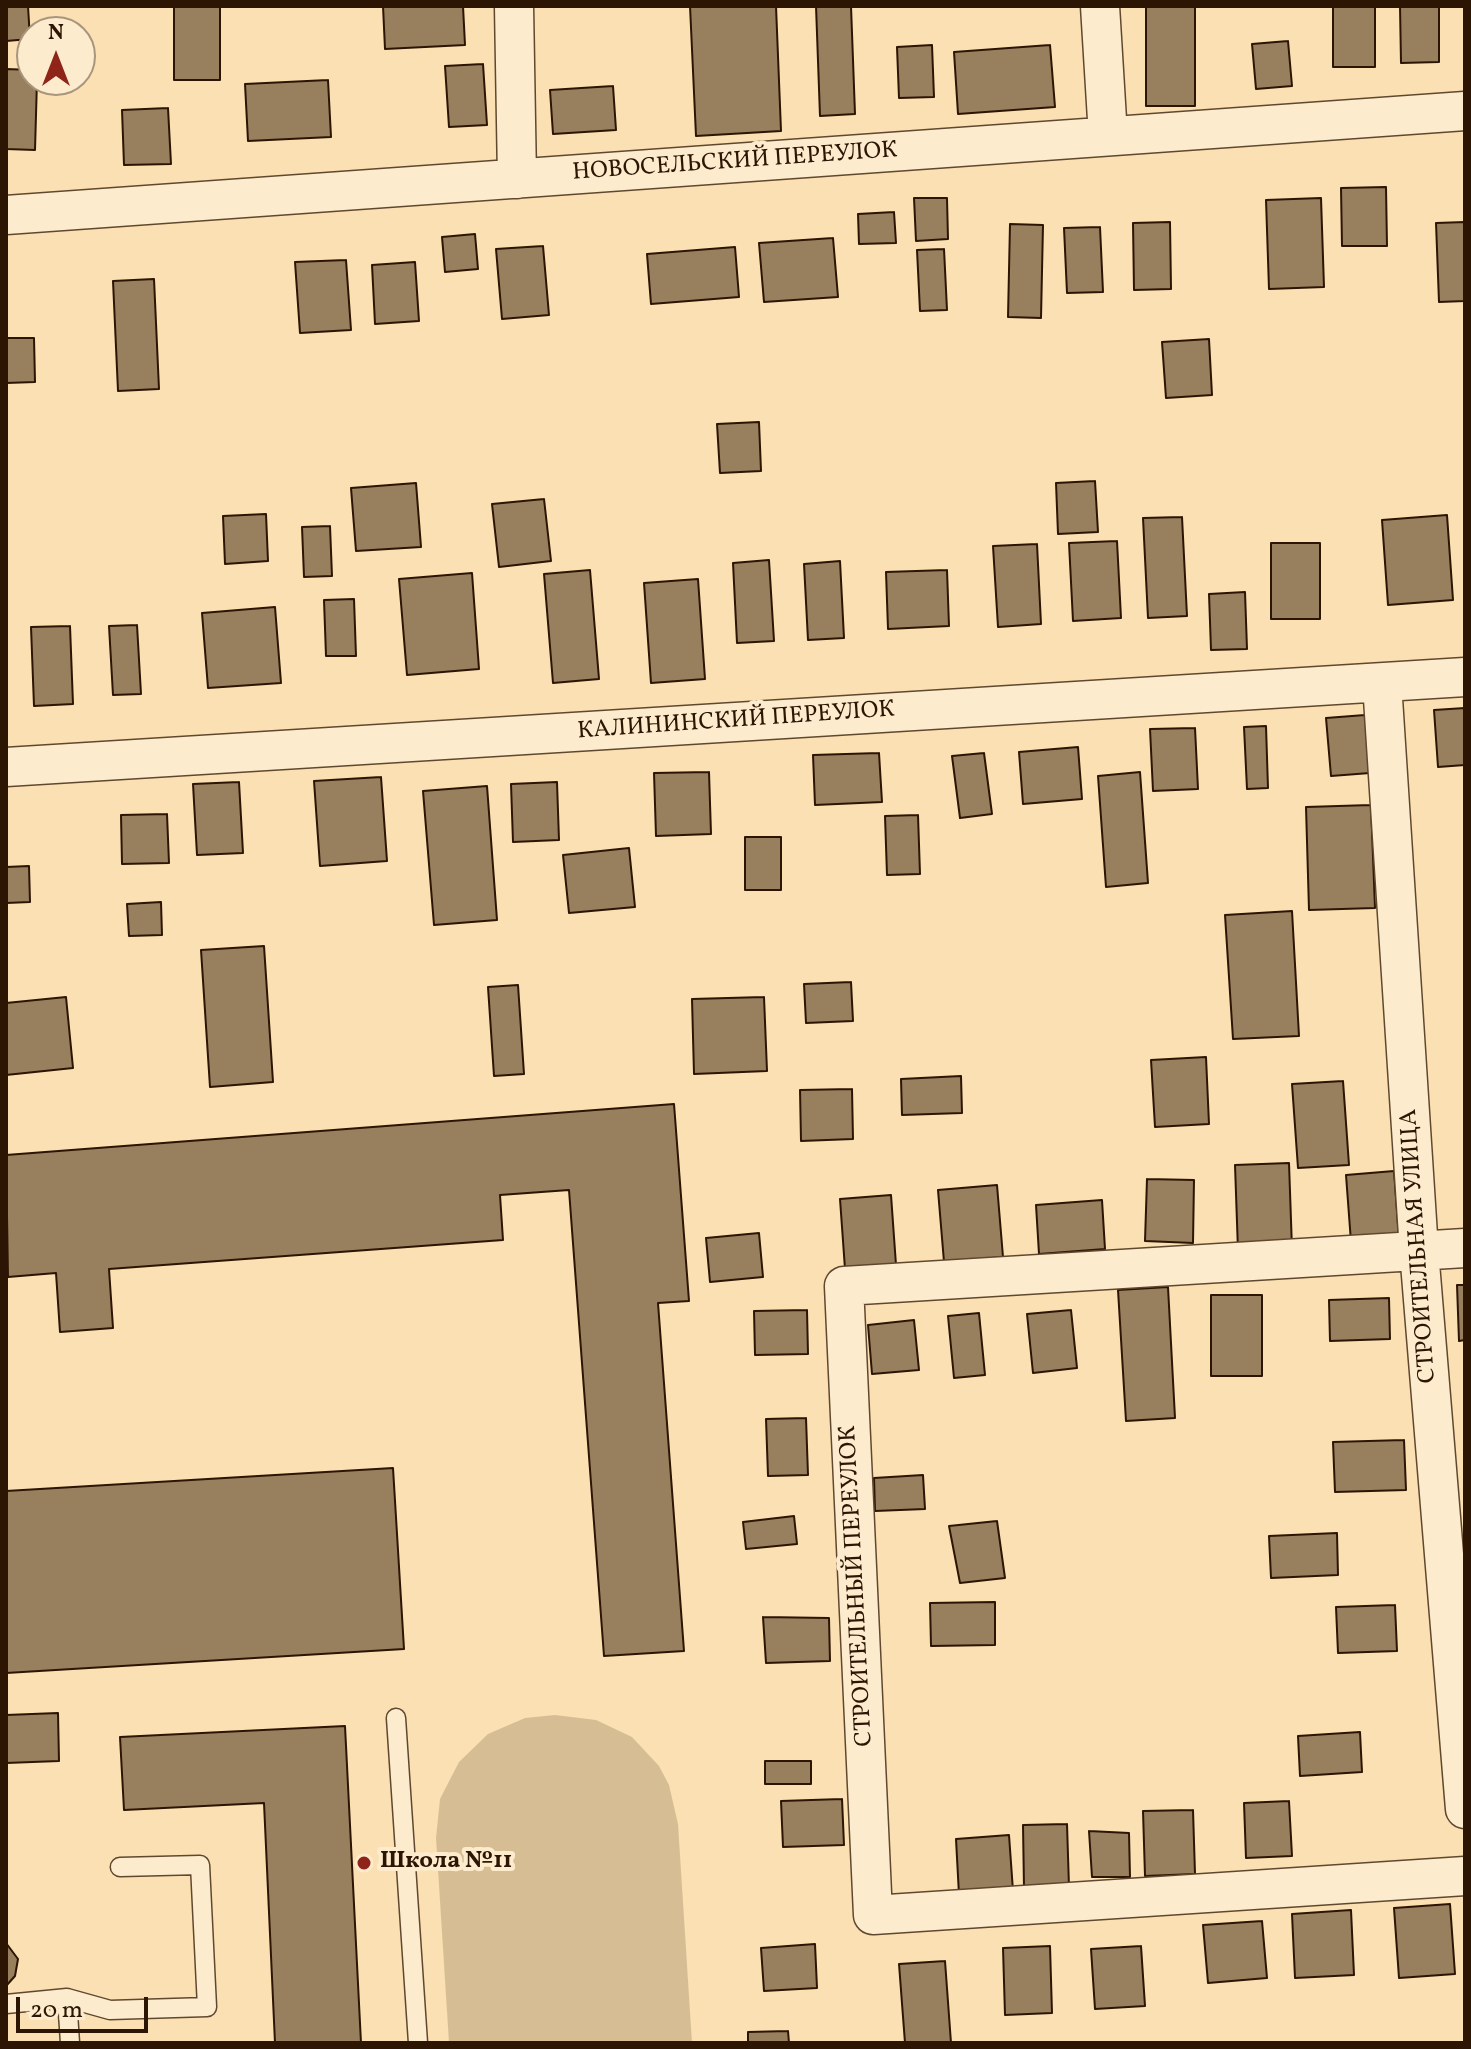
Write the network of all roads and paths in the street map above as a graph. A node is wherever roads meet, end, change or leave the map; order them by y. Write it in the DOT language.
graph roads {
  1 [pos="514,6"];
  2 [pos="1100,6"];
  3 [pos="1465,111"];
  4 [pos="1108,136"];
  5 [pos="517,179"];
  6 [pos="6,215"];
  7 [pos="1465,677"];
  8 [pos="1382,683"];
  9 [pos="6,767"];
  10 [pos="1465,1248"];
  11 [pos="1419,1251"];
  12 [pos="396,1718"];
  13 [pos="1465,1809"];
  14 [pos="120,1867"];
  15 [pos="1465,1876"];
  16 [pos="67,1998"];
  17 [pos="6,2004"];
  18 [pos="70,2043"];
  19 [pos="418,2043"];
  1 -- 5 [label="street"];
  2 -- 4 [label="street"];
  3 -- 4 [label="street, НОВОСЕЛЬСКИЙ ПЕРЕУЛОК"];
  4 -- 5 [label="street, НОВОСЕЛЬСКИЙ ПЕРЕУЛОК"];
  5 -- 6 [label="street, НОВОСЕЛЬСКИЙ ПЕРЕУЛОК"];
  7 -- 8 [label="street, КАЛИНИНСКИЙ ПЕРЕУЛОК"];
  8 -- 9 [label="street, КАЛИНИНСКИЙ ПЕРЕУЛОК"];
  8 -- 11 [label="street, СТРОИТЕЛЬНАЯ УЛИЦА"];
  10 -- 11 [label="street, СТРОИТЕЛЬНЫЙ ПЕРЕУЛОК"];
  11 -- 13 [label="street, СТРОИТЕЛЬНАЯ УЛИЦА"];
  11 -- 15 [label="street, СТРОИТЕЛЬНЫЙ ПЕРЕУЛОК"];
  12 -- 19 [label="lane"];
  14 -- 16 [label="lane"];
  16 -- 17 [label="lane"];
  16 -- 18 [label="lane"];
}
